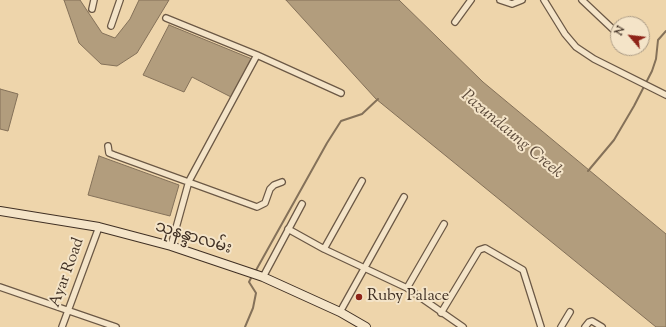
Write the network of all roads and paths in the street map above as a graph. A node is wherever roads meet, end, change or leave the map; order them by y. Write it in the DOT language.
graph roads {
  1 [pos="94,0"];
  2 [pos="120,0"];
  3 [pos="471,0"];
  4 [pos="500,0"];
  5 [pos="522,0"];
  6 [pos="544,0"];
  7 [pos="582,0"];
  8 [pos="92,9"];
  9 [pos="166,18"];
  10 [pos="455,22"];
  11 [pos="111,26"];
  12 [pos="610,26"];
  13 [pos="258,55"];
  14 [pos="341,93"];
  15 [pos="665,94"];
  16 [pos="108,146"];
  17 [pos="189,181"];
  18 [pos="362,181"];
  19 [pos="282,182"];
  20 [pos="404,197"];
  21 [pos="302,204"];
  22 [pos="0,211"];
  23 [pos="444,224"];
  24 [pos="99,227"];
  25 [pos="288,229"];
  26 [pos="172,246"];
  27 [pos="324,249"];
  28 [pos="366,267"];
  29 [pos="263,277"];
  30 [pos="0,287"];
  31 [pos="407,288"];
  32 [pos="68,310"];
  33 [pos="340,312"];
  34 [pos="570,312"];
  35 [pos="441,313"];
  36 [pos="62,327"];
  37 [pos="116,327"];
  38 [pos="366,327"];
  39 [pos="463,327"];
  40 [pos="541,327"];
  41 [pos="561,327"];
  42 [pos="585,327"];
  43 [pos="602,327"];
  1 -- 8 [label="street"];
  2 -- 11 [label="street"];
  3 -- 10 [label="street"];
  4 -- 5 [label="street"];
  6 -- 15 [label="street"];
  7 -- 12 [label="street"];
  9 -- 13 [label="street"];
  13 -- 14 [label="street"];
  13 -- 17 [label="street"];
  16 -- 17 [label="street"];
  17 -- 19 [label="street"];
  17 -- 26 [label="street"];
  18 -- 27 [label="street"];
  20 -- 28 [label="street"];
  21 -- 25 [label="street"];
  22 -- 24 [label="main road, သုနန္ဒာလမ်း"];
  23 -- 31 [label="street"];
  24 -- 26 [label="main road, သုနန္ဒာလမ်း"];
  24 -- 32 [label="street, Ayar Road"];
  25 -- 27 [label="street"];
  25 -- 29 [label="street"];
  26 -- 29 [label="main road, သုနန္ဒာလမ်း"];
  27 -- 28 [label="street"];
  28 -- 31 [label="street"];
  28 -- 33 [label="street"];
  29 -- 33 [label="main road, သုနန္ဒာလမ်း"];
  30 -- 32 [label="street"];
  31 -- 35 [label="street"];
  32 -- 36 [label="street, Ayar Road"];
  32 -- 37 [label="street"];
  33 -- 38 [label="main road, သုနန္ဒာလမ်း"];
  34 -- 41 [label="street"];
  35 -- 39 [label="street"];
  35 -- 40 [label="street"];
  42 -- 43 [label="street"];
}
